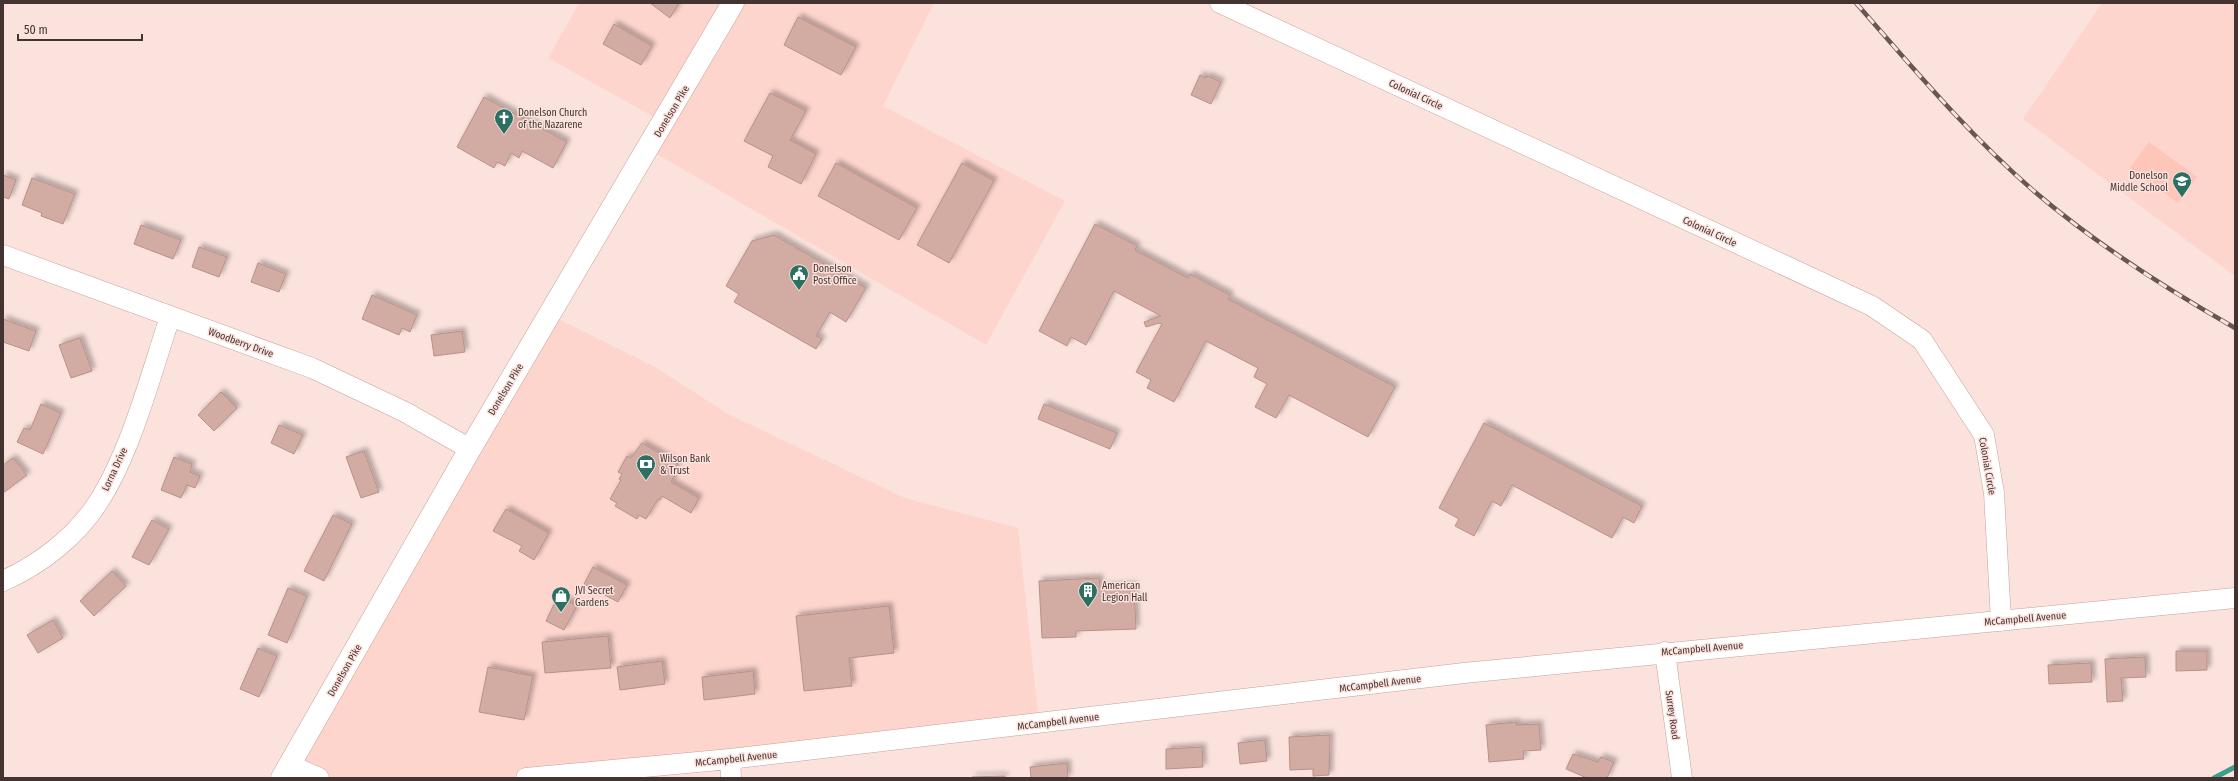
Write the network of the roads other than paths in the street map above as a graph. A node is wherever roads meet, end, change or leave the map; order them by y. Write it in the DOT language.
graph roads {
  1 [pos="733,3"];
  2 [pos="1220,3"];
  3 [pos="3,255"];
  4 [pos="170,317"];
  5 [pos="470,449"];
  6 [pos="3,581"];
  7 [pos="2235,598"];
  8 [pos="2001,621"];
  9 [pos="1665,652"];
  10 [pos="730,769"];
  11 [pos="286,771"];
  12 [pos="319,778"];
  13 [pos="526,778"];
  14 [pos="1682,778"];
  1 -- 5 [label="main road, Donelson Pike"];
  2 -- 8 [label="street, Colonial Circle"];
  3 -- 4 [label="street, Woodberry Drive"];
  4 -- 5 [label="street, Woodberry Drive"];
  4 -- 6 [label="street, Lorna Drive"];
  5 -- 11 [label="main road, Donelson Pike"];
  7 -- 8 [label="street, McCampbell Avenue"];
  8 -- 9 [label="street, McCampbell Avenue"];
  9 -- 10 [label="street, McCampbell Avenue"];
  9 -- 14 [label="street, Surrey Road"];
  10 -- 13 [label="street, McCampbell Avenue"];
  11 -- 12 [label="street"];
}
